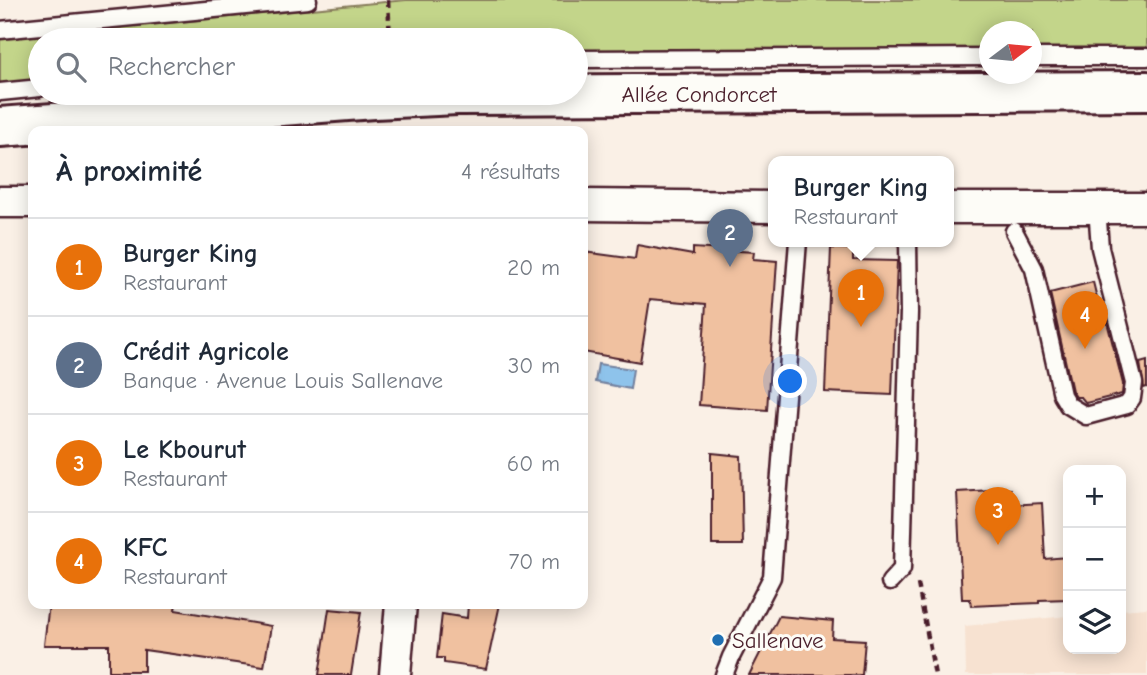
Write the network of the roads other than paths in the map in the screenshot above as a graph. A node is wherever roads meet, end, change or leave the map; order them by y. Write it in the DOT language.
graph roads {
  1 [pos="308,0"];
  2 [pos="0,30"];
  3 [pos="979,57"];
  4 [pos="1042,57"];
  5 [pos="1147,57"];
  6 [pos="588,59"];
  7 [pos="28,89"];
  8 [pos="1147,91"];
  9 [pos="0,92"];
  10 [pos="588,94"];
  11 [pos="294,105"];
  12 [pos="0,127"];
  13 [pos="0,202"];
  14 [pos="28,202"];
  15 [pos="588,205"];
  16 [pos="768,207"];
  17 [pos="1097,207"];
  18 [pos="954,208"];
  19 [pos="1147,208"];
  20 [pos="1014,231"];
  21 [pos="798,247"];
  22 [pos="908,247"];
  23 [pos="890,582"];
  24 [pos="401,609"];
  25 [pos="395,675"];
  26 [pos="724,675"];
  1 -- 2 [label="lane"];
  3 -- 6 [label="lane"];
  4 -- 5 [label="lane"];
  7 -- 9 [label="lane"];
  8 -- 10 [label="main road, Allée Condorcet"];
  11 -- 12 [label="main road, Allée Condorcet"];
  13 -- 14 [label="street"];
  15 -- 16 [label="street"];
  17 -- 18 [label="street"];
  17 -- 19 [label="street"];
  17 -- 20 [label="lane"];
  21 -- 26 [label="lane"];
  22 -- 23 [label="lane"];
  24 -- 25 [label="street"];
}
